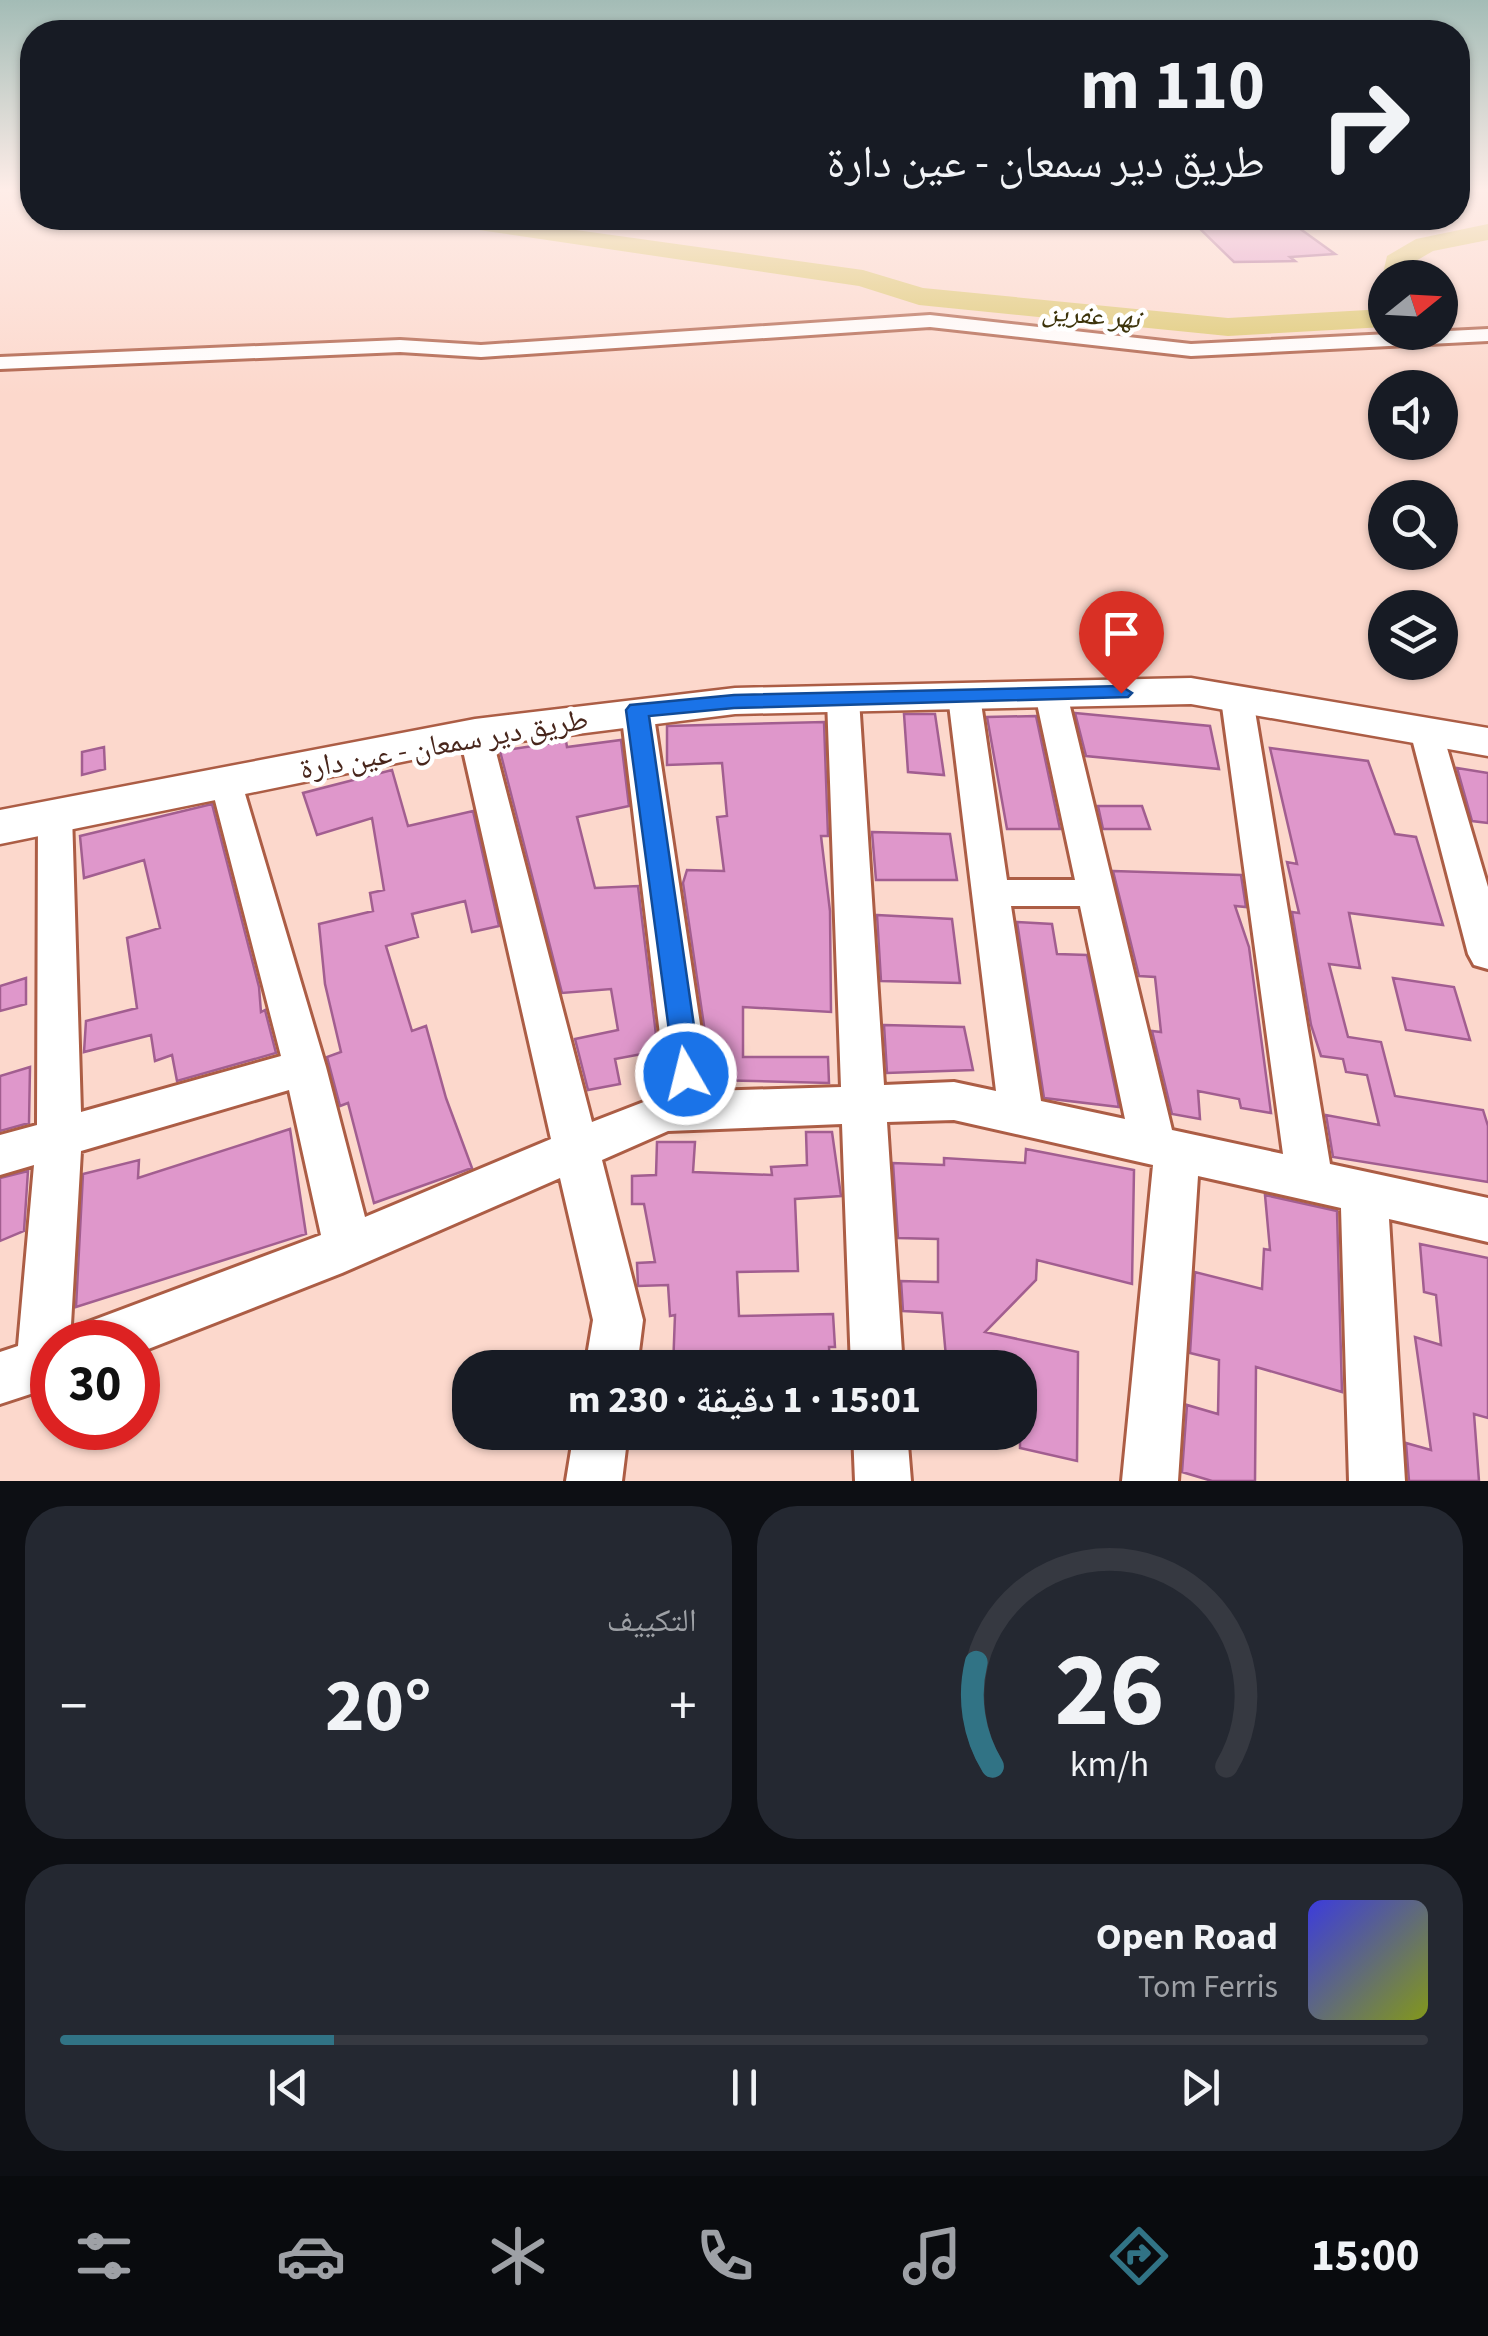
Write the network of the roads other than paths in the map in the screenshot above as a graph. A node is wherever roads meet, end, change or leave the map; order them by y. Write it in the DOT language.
graph roads {
  1 [pos="1488,335"];
  2 [pos="0,363"];
  3 [pos="1051,694"];
  4 [pos="964,696"];
  5 [pos="842,699"];
  6 [pos="1237,699"];
  7 [pos="638,710"];
  8 [pos="1426,732"];
  9 [pos="475,733"];
  10 [pos="1488,742"];
  11 [pos="228,784"];
  12 [pos="55,814"];
  13 [pos="0,828"];
  14 [pos="991,893"];
  15 [pos="1096,893"];
  16 [pos="1488,954"];
  17 [pos="305,1067"];
  18 [pos="863,1104"];
  19 [pos="691,1111"];
  20 [pos="1021,1116"];
  21 [pos="59,1140"];
  22 [pos="1166,1148"];
  23 [pos="576,1150"];
  24 [pos="0,1156"];
  25 [pos="1310,1180"];
  26 [pos="1364,1192"];
  27 [pos="1488,1220"];
  28 [pos="348,1247"];
  29 [pos="38,1320"];
  30 [pos="158,1320"];
  31 [pos="614,1350"];
  32 [pos="876,1350"];
  33 [pos="598,1450"];
  34 [pos="881,1450"];
  35 [pos="594,1481"];
  36 [pos="883,1481"];
  37 [pos="1150,1481"];
  38 [pos="1378,1481"];
  1 -- 2 [label="street"];
  3 -- 4 [label="main road, طريق دير سمعان - عين دارة"];
  3 -- 6 [label="main road, طريق دير سمعان - عين دارة"];
  3 -- 15 [label="street"];
  4 -- 5 [label="main road, طريق دير سمعان - عين دارة"];
  4 -- 14 [label="street"];
  5 -- 7 [label="main road, طريق دير سمعان - عين دارة"];
  5 -- 18 [label="street"];
  6 -- 8 [label="main road, طريق دير سمعان - عين دارة"];
  6 -- 25 [label="street"];
  7 -- 9 [label="main road, طريق دير سمعان - عين دارة"];
  7 -- 19 [label="street"];
  8 -- 10 [label="main road, طريق دير سمعان - عين دارة"];
  8 -- 16 [label="street"];
  9 -- 11 [label="main road, طريق دير سمعان - عين دارة"];
  9 -- 23 [label="street"];
  11 -- 12 [label="main road, طريق دير سمعان - عين دارة"];
  11 -- 17 [label="street"];
  12 -- 13 [label="main road, طريق دير سمعان - عين دارة"];
  12 -- 21 [label="street"];
  14 -- 15 [label="street"];
  14 -- 20 [label="street"];
  15 -- 22 [label="street"];
  17 -- 21 [label="street"];
  17 -- 28 [label="street"];
  18 -- 19 [label="street"];
  18 -- 20 [label="street"];
  18 -- 32 [label="street"];
  19 -- 23 [label="street"];
  20 -- 22 [label="street"];
  21 -- 24 [label="street"];
  21 -- 29 [label="street"];
  22 -- 25 [label="street"];
  22 -- 37 [label="street"];
  23 -- 28 [label="street"];
  23 -- 31 [label="street"];
  25 -- 26 [label="street"];
  26 -- 27 [label="street"];
  26 -- 38 [label="street"];
  28 -- 30 [label="street"];
  33 -- 35 [label="street"];
  34 -- 36 [label="street"];
}
